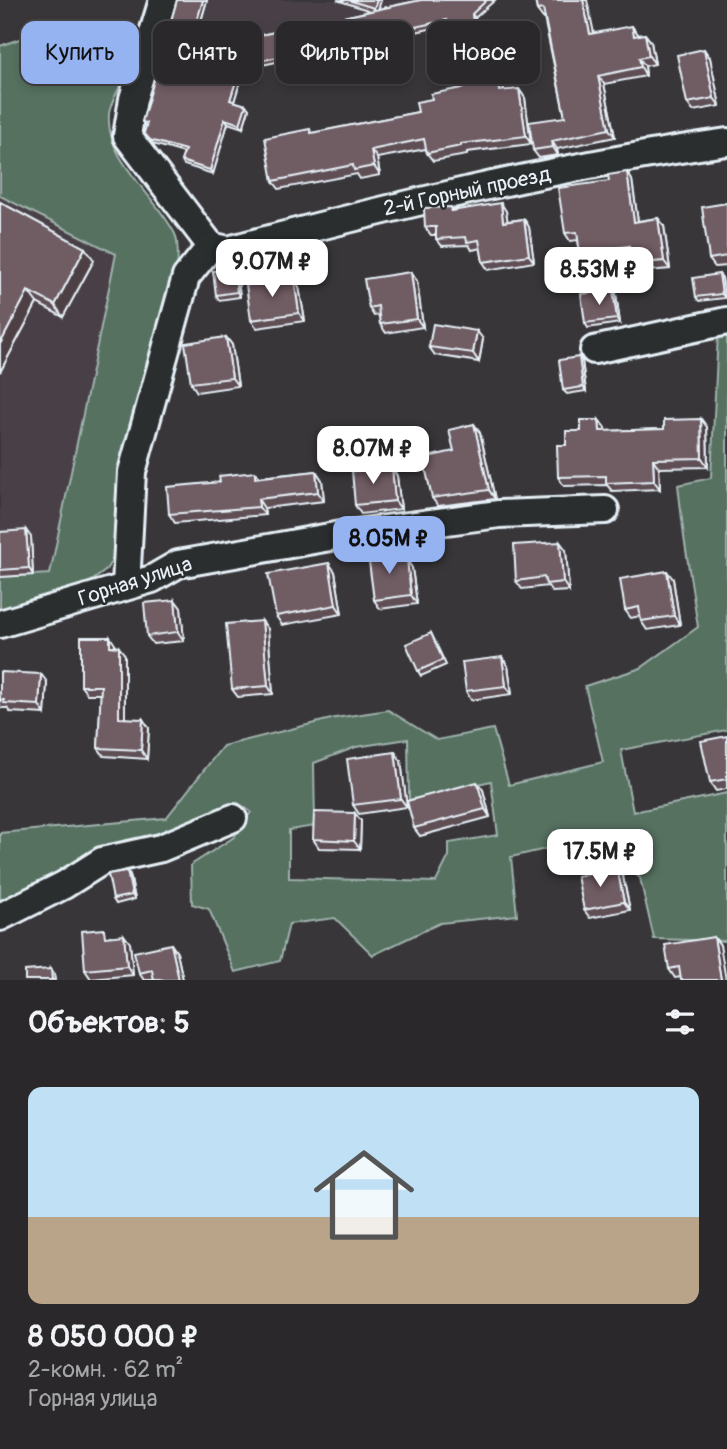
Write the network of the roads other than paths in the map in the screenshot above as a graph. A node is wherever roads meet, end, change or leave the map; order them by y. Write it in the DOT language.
graph roads {
  1 [pos="163,0"];
  2 [pos="727,142"];
  3 [pos="211,246"];
  4 [pos="727,321"];
  5 [pos="594,350"];
  6 [pos="605,510"];
  7 [pos="127,586"];
  8 [pos="0,624"];
  9 [pos="233,818"];
  10 [pos="0,917"];
  1 -- 3 [label="street"];
  2 -- 3 [label="street, 2-й Горный проезд"];
  3 -- 7 [label="street"];
  4 -- 5 [label="street"];
  6 -- 7 [label="street, Горная улица"];
  7 -- 8 [label="street, Горная улица"];
  9 -- 10 [label="street"];
}
